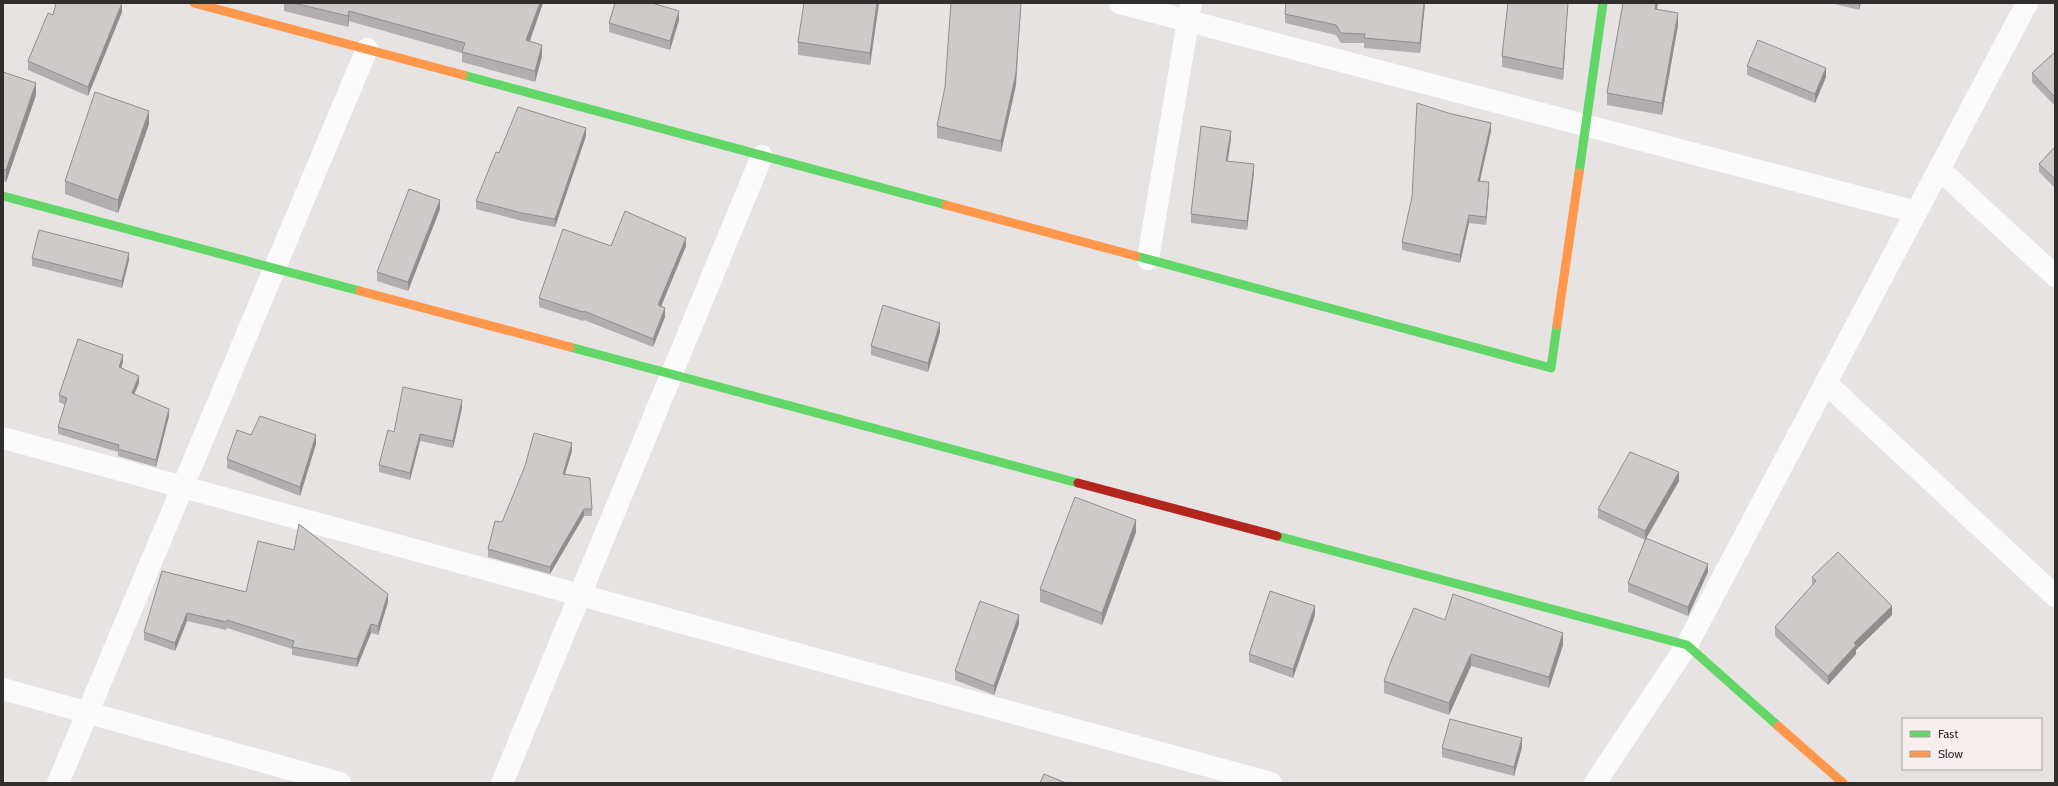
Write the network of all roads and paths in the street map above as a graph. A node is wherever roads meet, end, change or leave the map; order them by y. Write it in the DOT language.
graph roads {
  1 [pos="194,3"];
  2 [pos="1120,3"];
  3 [pos="1603,3"];
  4 [pos="2027,3"];
  5 [pos="1189,12"];
  6 [pos="367,50"];
  7 [pos="1586,125"];
  8 [pos="762,156"];
  9 [pos="1939,169"];
  10 [pos="3,196"];
  11 [pos="1916,212"];
  12 [pos="1148,259"];
  13 [pos="274,268"];
  14 [pos="2055,276"];
  15 [pos="671,374"];
  16 [pos="1826,383"];
  17 [pos="3,438"];
  18 [pos="183,487"];
  19 [pos="580,596"];
  20 [pos="2055,596"];
  21 [pos="1687,645"];
  22 [pos="3,689"];
  23 [pos="88,713"];
  24 [pos="58,783"];
  25 [pos="340,783"];
  26 [pos="502,783"];
  27 [pos="1271,783"];
  28 [pos="1595,783"];
  29 [pos="1843,783"];
  1 -- 6 [label="street"];
  2 -- 5 [label="street"];
  3 -- 7 [label="street"];
  4 -- 9 [label="street"];
  5 -- 7 [label="street"];
  5 -- 12 [label="street"];
  6 -- 8 [label="street"];
  6 -- 13 [label="street"];
  7 -- 11 [label="street"];
  7 -- 12 [label="street"];
  8 -- 12 [label="street"];
  8 -- 15 [label="street"];
  9 -- 11 [label="street"];
  9 -- 14 [label="street"];
  10 -- 13 [label="street"];
  11 -- 16 [label="street"];
  13 -- 15 [label="street"];
  13 -- 18 [label="street"];
  15 -- 19 [label="street"];
  15 -- 21 [label="street"];
  16 -- 20 [label="street"];
  16 -- 21 [label="street"];
  17 -- 18 [label="street"];
  18 -- 19 [label="street"];
  18 -- 23 [label="street"];
  19 -- 26 [label="street"];
  19 -- 27 [label="street"];
  21 -- 28 [label="street"];
  21 -- 29 [label="street"];
  22 -- 23 [label="street"];
  23 -- 24 [label="street"];
  23 -- 25 [label="street"];
}
